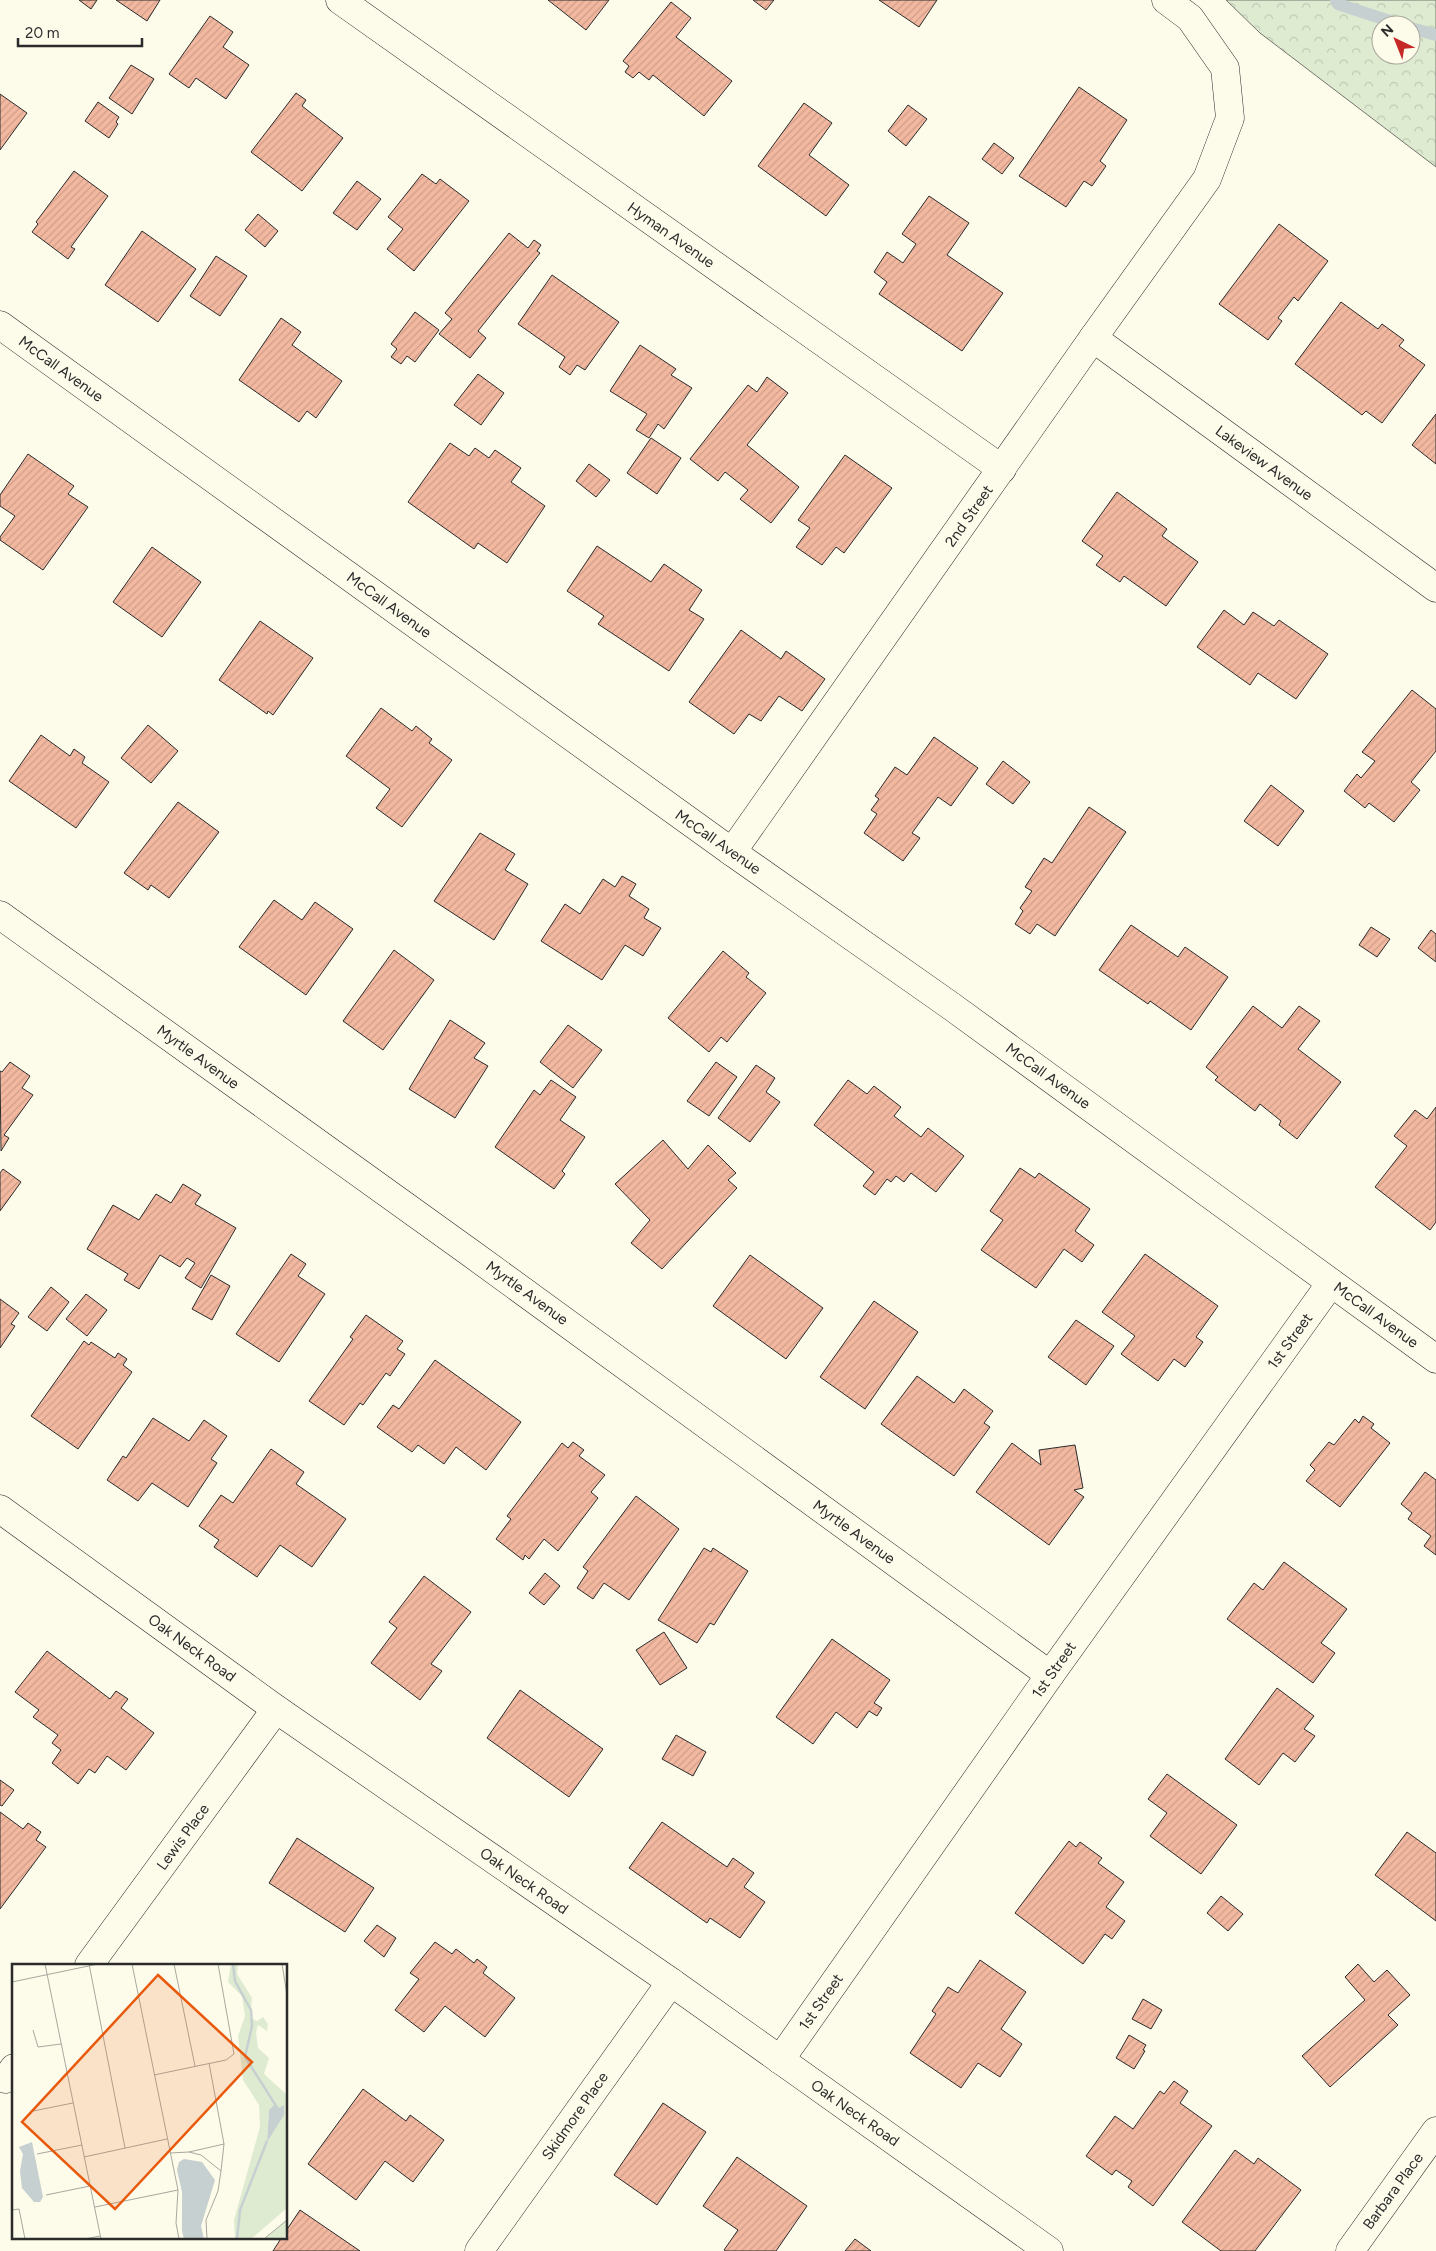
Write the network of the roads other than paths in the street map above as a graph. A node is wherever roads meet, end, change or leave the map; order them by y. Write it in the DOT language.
graph roads {
  1 [pos="340,0"];
  2 [pos="1166,0"];
  3 [pos="0,325"];
  4 [pos="1093,338"];
  5 [pos="1002,469"];
  6 [pos="1436,588"];
  7 [pos="732,852"];
  8 [pos="0,915"];
  9 [pos="1331,1283"];
  10 [pos="1436,1359"];
  11 [pos="0,1509"];
  12 [pos="1050,1675"];
  13 [pos="276,1709"];
  14 [pos="90,1964"];
  15 [pos="671,1982"];
  16 [pos="780,2060"];
  17 [pos="1436,2131"];
  18 [pos="479,2251"];
  19 [pos="1048,2251"];
  20 [pos="1350,2251"];
  1 -- 5 [label="street, Hyman Avenue"];
  2 -- 4 [label="street, 2nd Street"];
  3 -- 7 [label="street, McCall Avenue"];
  4 -- 5 [label="street, 2nd Street"];
  4 -- 6 [label="street, Lakeview Avenue"];
  5 -- 7 [label="street, 2nd Street"];
  7 -- 9 [label="street, McCall Avenue"];
  8 -- 12 [label="street, Myrtle Avenue"];
  9 -- 10 [label="street, McCall Avenue"];
  9 -- 12 [label="street, 1st Street"];
  11 -- 13 [label="street, Oak Neck Road"];
  12 -- 16 [label="street, 1st Street"];
  13 -- 14 [label="street, Lewis Place"];
  13 -- 15 [label="street, Oak Neck Road"];
  15 -- 16 [label="street, Oak Neck Road"];
  15 -- 18 [label="street, Skidmore Place"];
  16 -- 19 [label="street, Oak Neck Road"];
  17 -- 20 [label="street, Barbara Place"];
}
